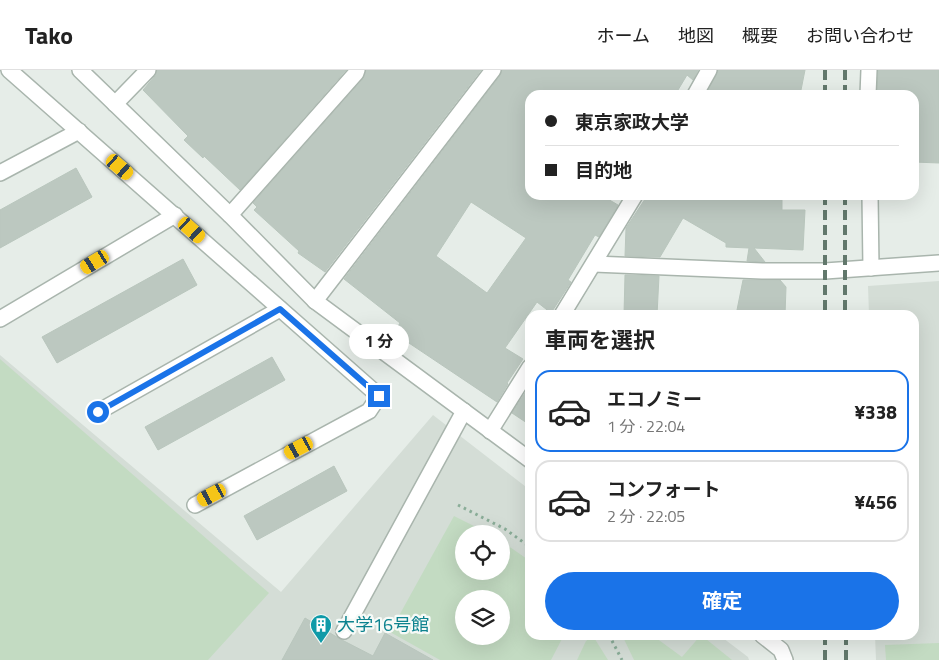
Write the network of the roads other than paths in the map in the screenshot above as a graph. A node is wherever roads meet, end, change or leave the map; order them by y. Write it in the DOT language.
graph roads {
  1 [pos="8,70"];
  2 [pos="80,70"];
  3 [pos="148,70"];
  4 [pos="357,70"];
  5 [pos="493,70"];
  6 [pos="709,70"];
  7 [pos="869,70"];
  8 [pos="698,90"];
  9 [pos="868,90"];
  10 [pos="115,104"];
  11 [pos="79,132"];
  12 [pos="0,173"];
  13 [pos="632,200"];
  14 [pos="870,200"];
  15 [pos="175,215"];
  16 [pos="230,215"];
  17 [pos="939,263"];
  18 [pos="594,264"];
  19 [pos="872,268"];
  20 [pos="315,302"];
  21 [pos="280,309"];
  22 [pos="565,310"];
  23 [pos="0,319"];
  24 [pos="525,375"];
  25 [pos="464,411"];
  26 [pos="98,412"];
  27 [pos="490,431"];
  28 [pos="525,456"];
  29 [pos="195,505"];
  30 [pos="344,631"];
  31 [pos="768,640"];
  32 [pos="785,660"];
  1 -- 11 [label="street"];
  2 -- 10 [label="street"];
  3 -- 10 [label="street"];
  4 -- 16 [label="street"];
  5 -- 20 [label="street"];
  6 -- 8 [label="street"];
  7 -- 9 [label="street"];
  10 -- 16 [label="street"];
  11 -- 12 [label="street"];
  11 -- 15 [label="street"];
  13 -- 18 [label="street"];
  14 -- 19 [label="street"];
  15 -- 21 [label="street"];
  15 -- 23 [label="street"];
  16 -- 20 [label="street"];
  17 -- 19 [label="street"];
  18 -- 19 [label="street"];
  18 -- 22 [label="street"];
  20 -- 25 [label="street"];
  21 -- 26 [label="street"];
  21 -- 29 [label="street"];
  24 -- 27 [label="street"];
  25 -- 27 [label="street"];
  25 -- 30 [label="street"];
  27 -- 28 [label="street"];
  31 -- 32 [label="street"];
}
